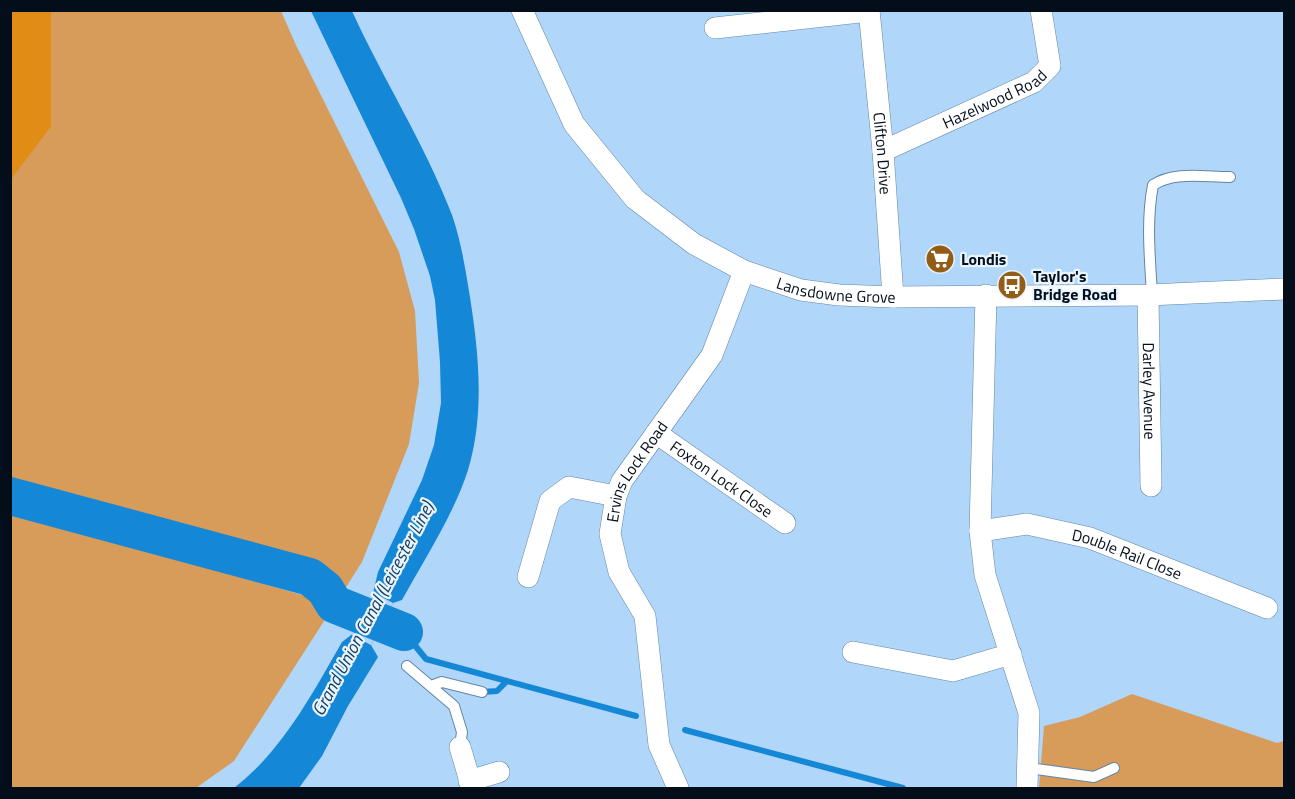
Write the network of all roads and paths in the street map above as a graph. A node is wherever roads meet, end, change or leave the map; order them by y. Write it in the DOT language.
graph roads {
  1 [pos="522,10"];
  2 [pos="1041,10"];
  3 [pos="869,11"];
  4 [pos="715,28"];
  5 [pos="884,151"];
  6 [pos="1230,177"];
  7 [pos="744,271"];
  8 [pos="1284,289"];
  9 [pos="986,295"];
  10 [pos="1150,295"];
  11 [pos="893,297"];
  12 [pos="656,433"];
  13 [pos="1151,486"];
  14 [pos="616,496"];
  15 [pos="785,523"];
  16 [pos="980,531"];
  17 [pos="528,577"];
  18 [pos="1267,608"];
  19 [pos="853,652"];
  20 [pos="1011,654"];
  21 [pos="407,666"];
  22 [pos="431,686"];
  23 [pos="482,692"];
  24 [pos="460,747"];
  25 [pos="1114,768"];
  26 [pos="499,772"];
  27 [pos="1028,778"];
  28 [pos="470,785"];
  29 [pos="678,789"];
  1 -- 7 [label="street, Lansdowne Grove"];
  2 -- 5 [label="street, Hazelwood Road"];
  3 -- 4 [label="street"];
  3 -- 5 [label="street, Clifton Drive"];
  5 -- 11 [label="street, Clifton Drive"];
  6 -- 10 [label="lane"];
  7 -- 11 [label="street, Lansdowne Grove"];
  7 -- 12 [label="street, Ervins Lock Road"];
  8 -- 10 [label="street, Lansdowne Grove"];
  9 -- 10 [label="street, Lansdowne Grove"];
  9 -- 11 [label="street, Lansdowne Grove"];
  9 -- 16 [label="street"];
  10 -- 13 [label="street, Darley Avenue"];
  12 -- 14 [label="street, Ervins Lock Road"];
  12 -- 15 [label="street, Foxton Lock Close"];
  14 -- 17 [label="street"];
  14 -- 29 [label="street, Ervins Lock Road"];
  16 -- 18 [label="street, Double Rail Close"];
  16 -- 20 [label="street"];
  19 -- 20 [label="street"];
  20 -- 27 [label="street"];
  21 -- 22 [label="lane"];
  22 -- 23 [label="lane"];
  22 -- 24 [label="lane"];
  24 -- 28 [label="street"];
  25 -- 27 [label="lane"];
  26 -- 28 [label="street"];
}
